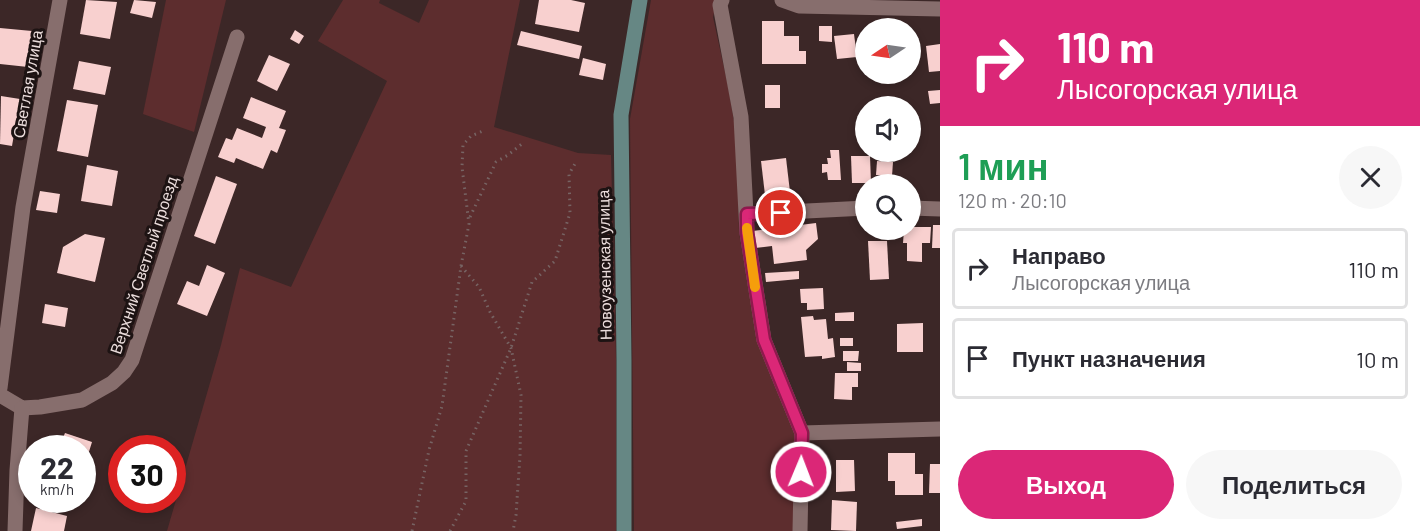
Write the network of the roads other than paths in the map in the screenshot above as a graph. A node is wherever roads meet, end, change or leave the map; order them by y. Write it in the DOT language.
graph roads {
  1 [pos="60,0"];
  2 [pos="640,0"];
  3 [pos="722,0"];
  4 [pos="782,0"];
  5 [pos="940,9"];
  6 [pos="237,37"];
  7 [pos="921,208"];
  8 [pos="855,209"];
  9 [pos="940,209"];
  10 [pos="747,214"];
  11 [pos="0,388"];
  12 [pos="0,395"];
  13 [pos="22,408"];
  14 [pos="940,429"];
  15 [pos="802,433"];
  16 [pos="15,531"];
  17 [pos="624,531"];
  18 [pos="800,531"];
  1 -- 11 [label="street, Светлая улица"];
  2 -- 17 [label="main road, Новоузенская улица"];
  3 -- 10 [label="street"];
  4 -- 5 [label="street"];
  6 -- 13 [label="street, Верхний Светлый проезд"];
  7 -- 9 [label="street"];
  8 -- 10 [label="street"];
  10 -- 15 [label="street"];
  12 -- 13 [label="street"];
  13 -- 16 [label="street"];
  14 -- 15 [label="street"];
  15 -- 18 [label="street"];
}
